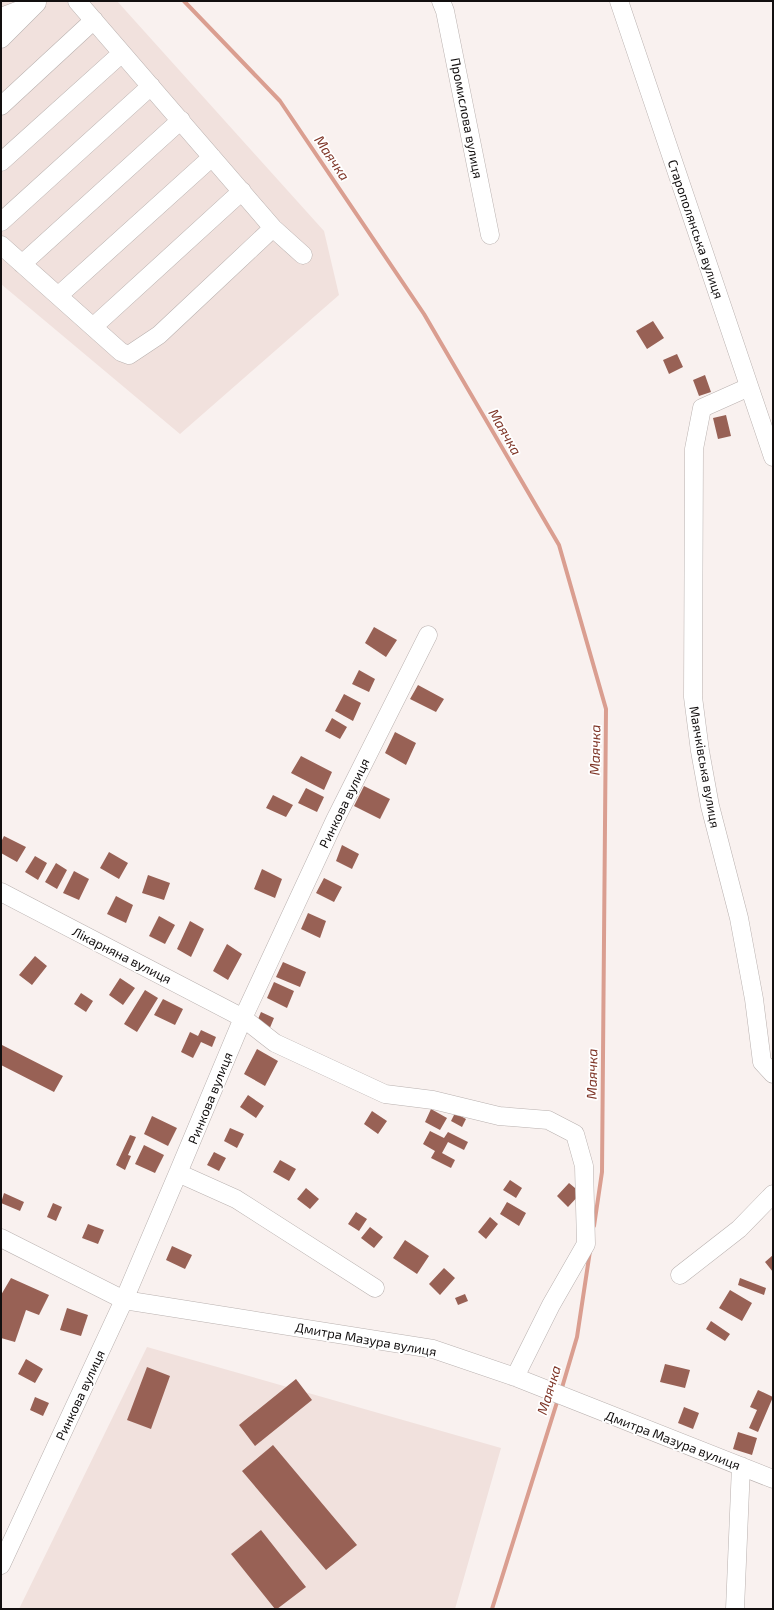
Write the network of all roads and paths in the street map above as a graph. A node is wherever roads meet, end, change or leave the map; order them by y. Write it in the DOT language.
graph roads {
  1 [pos="77,1"];
  2 [pos="441,1"];
  3 [pos="619,1"];
  4 [pos="40,2"];
  5 [pos="1,17"];
  6 [pos="94,20"];
  7 [pos="1,39"];
  8 [pos="122,53"];
  9 [pos="151,86"];
  10 [pos="1,106"];
  11 [pos="181,120"];
  12 [pos="212,157"];
  13 [pos="1,162"];
  14 [pos="242,191"];
  15 [pos="1,222"];
  16 [pos="273,228"];
  17 [pos="490,235"];
  18 [pos="1,245"];
  19 [pos="303,255"];
  20 [pos="22,264"];
  21 [pos="58,296"];
  22 [pos="93,327"];
  23 [pos="749,387"];
  24 [pos="773,457"];
  25 [pos="428,635"];
  26 [pos="1,892"];
  27 [pos="242,1018"];
  28 [pos="773,1074"];
  29 [pos="178,1173"];
  30 [pos="773,1194"];
  31 [pos="1,1238"];
  32 [pos="680,1275"];
  33 [pos="375,1288"];
  34 [pos="124,1300"];
  35 [pos="521,1380"];
  36 [pos="741,1466"];
  37 [pos="773,1479"];
  38 [pos="1,1565"];
  39 [pos="735,1609"];
  1 -- 6 [label="street"];
  2 -- 17 [label="street, Промислова вулиця"];
  3 -- 23 [label="street, Старополянська вулиця"];
  4 -- 5 [label="street"];
  4 -- 7 [label="street"];
  6 -- 8 [label="street"];
  6 -- 10 [label="street"];
  8 -- 9 [label="street"];
  8 -- 13 [label="street"];
  9 -- 11 [label="street"];
  9 -- 15 [label="street"];
  11 -- 12 [label="street"];
  11 -- 20 [label="street"];
  12 -- 14 [label="street"];
  12 -- 21 [label="street"];
  14 -- 16 [label="street"];
  14 -- 22 [label="street"];
  16 -- 19 [label="street"];
  16 -- 22 [label="street"];
  18 -- 20 [label="street"];
  20 -- 21 [label="street"];
  21 -- 22 [label="street"];
  23 -- 24 [label="street, Старополянська вулиця"];
  23 -- 28 [label="street, Маячківська вулиця"];
  25 -- 27 [label="street, Ринкова вулиця"];
  26 -- 27 [label="street, Лікарняна вулиця"];
  27 -- 29 [label="street, Ринкова вулиця"];
  27 -- 35 [label="street, Лікарняна вулиця"];
  29 -- 33 [label="street"];
  29 -- 34 [label="street, Ринкова вулиця"];
  30 -- 32 [label="street"];
  31 -- 34 [label="street, Дмитра Мазура вулиця"];
  34 -- 35 [label="street, Дмитра Мазура вулиця"];
  34 -- 38 [label="street, Ринкова вулиця"];
  35 -- 36 [label="street, Дмитра Мазура вулиця"];
  36 -- 37 [label="street, Дмитра Мазура вулиця"];
  36 -- 39 [label="street"];
}
